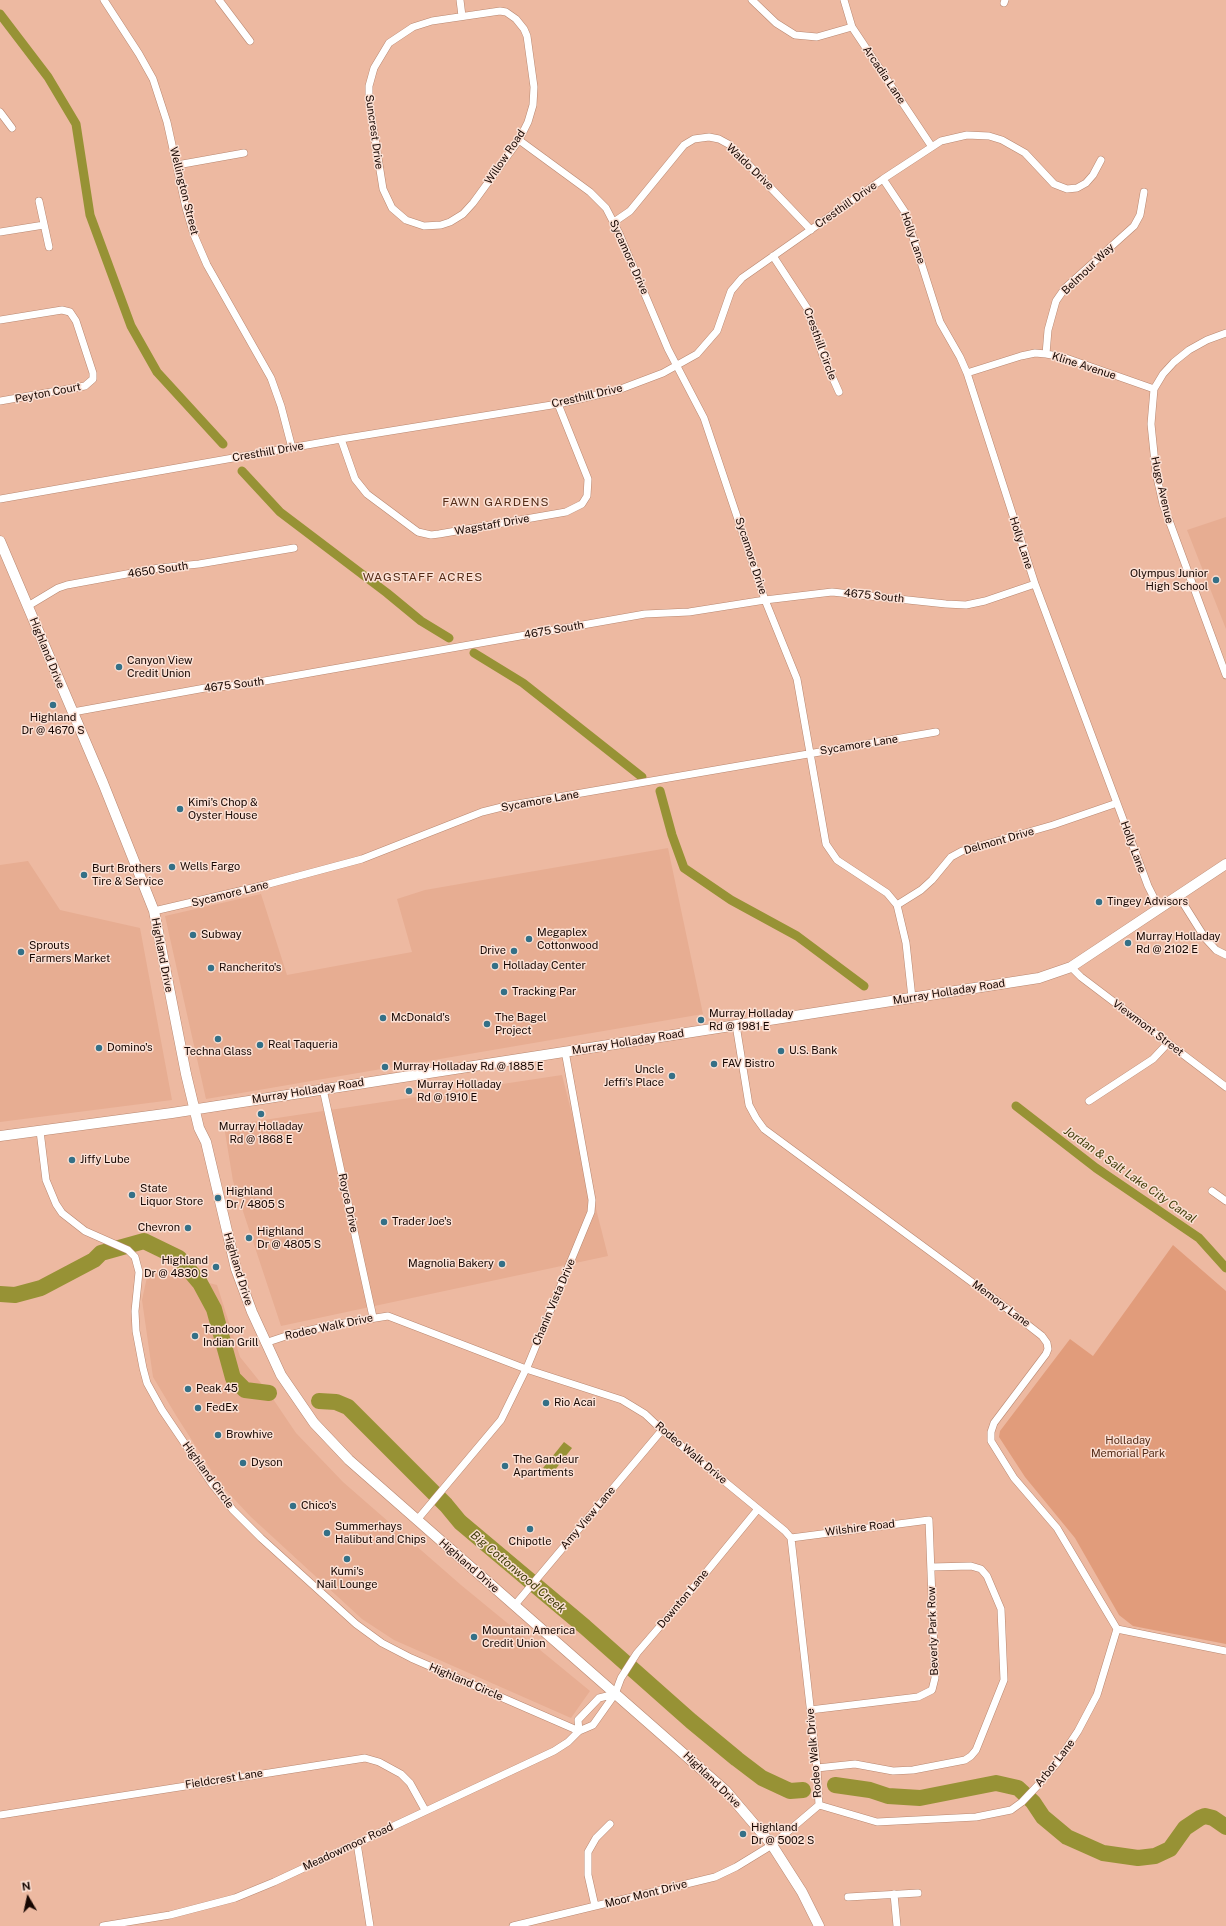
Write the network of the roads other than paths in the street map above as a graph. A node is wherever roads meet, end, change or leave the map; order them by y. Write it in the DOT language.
graph roads {
  1 [pos="104,0"];
  2 [pos="219,0"];
  3 [pos="460,0"];
  4 [pos="752,0"];
  5 [pos="844,0"];
  6 [pos="462,16"];
  7 [pos="852,27"];
  8 [pos="250,42"];
  9 [pos="0,112"];
  10 [pos="12,128"];
  11 [pos="519,140"];
  12 [pos="932,146"];
  13 [pos="244,153"];
  14 [pos="1101,160"];
  15 [pos="177,165"];
  16 [pos="883,179"];
  17 [pos="1144,192"];
  18 [pos="39,201"];
  19 [pos="450,222"];
  20 [pos="614,222"];
  21 [pos="44,225"];
  22 [pos="811,230"];
  23 [pos="0,232"];
  24 [pos="49,247"];
  25 [pos="773,256"];
  26 [pos="0,320"];
  27 [pos="1226,333"];
  28 [pos="1046,354"];
  29 [pos="676,366"];
  30 [pos="967,373"];
  31 [pos="1154,390"];
  32 [pos="839,392"];
  33 [pos="0,401"];
  34 [pos="558,404"];
  35 [pos="341,439"];
  36 [pos="292,448"];
  37 [pos="0,499"];
  38 [pos="0,540"];
  39 [pos="294,548"];
  40 [pos="1035,584"];
  41 [pos="765,600"];
  42 [pos="28,606"];
  43 [pos="1226,675"];
  44 [pos="73,712"];
  45 [pos="936,732"];
  46 [pos="810,753"];
  47 [pos="1117,803"];
  48 [pos="1226,864"];
  49 [pos="1178,895"];
  50 [pos="897,905"];
  51 [pos="1159,908"];
  52 [pos="154,911"];
  53 [pos="1226,955"];
  54 [pos="1071,967"];
  55 [pos="912,998"];
  56 [pos="736,1025"];
  57 [pos="1168,1044"];
  58 [pos="565,1051"];
  59 [pos="1226,1087"];
  60 [pos="323,1089"];
  61 [pos="1089,1101"];
  62 [pos="195,1109"];
  63 [pos="40,1131"];
  64 [pos="0,1136"];
  65 [pos="1212,1191"];
  66 [pos="1226,1201"];
  67 [pos="373,1317"];
  68 [pos="265,1343"];
  69 [pos="526,1369"];
  70 [pos="662,1430"];
  71 [pos="758,1509"];
  72 [pos="417,1520"];
  73 [pos="929,1520"];
  74 [pos="791,1538"];
  75 [pos="931,1566"];
  76 [pos="514,1606"];
  77 [pos="1117,1629"];
  78 [pos="1226,1651"];
  79 [pos="615,1694"];
  80 [pos="810,1710"];
  81 [pos="579,1731"];
  82 [pos="817,1768"];
  83 [pos="819,1805"];
  84 [pos="425,1810"];
  85 [pos="0,1815"];
  86 [pos="610,1824"];
  87 [pos="357,1843"];
  88 [pos="772,1845"];
  89 [pos="918,1892"];
  90 [pos="894,1894"];
  91 [pos="848,1897"];
  92 [pos="595,1906"];
  93 [pos="518,1925"];
  94 [pos="104,1926"];
  95 [pos="370,1926"];
  96 [pos="819,1926"];
  97 [pos="897,1926"];
  1 -- 15 [label="street, Wellington Street"];
  2 -- 8 [label="street"];
  3 -- 6 [label="street"];
  4 -- 7 [label="street"];
  5 -- 7 [label="street, Arcadia Lane"];
  6 -- 11 [label="street, Willow Road"];
  6 -- 19 [label="street, Suncrest Drive"];
  7 -- 12 [label="street, Arcadia Lane"];
  9 -- 10 [label="street"];
  11 -- 19 [label="street, Willow Road"];
  11 -- 20 [label="street, Sycamore Drive"];
  12 -- 14 [label="street, Cresthill Drive"];
  12 -- 16 [label="street, Cresthill Drive"];
  13 -- 15 [label="street"];
  15 -- 36 [label="street, Wellington Street"];
  16 -- 22 [label="street, Cresthill Drive"];
  16 -- 30 [label="street, Holly Lane"];
  17 -- 28 [label="street, Belmour Way"];
  18 -- 21 [label="street"];
  20 -- 22 [label="street, Waldo Drive"];
  20 -- 29 [label="street, Sycamore Drive"];
  21 -- 23 [label="street"];
  21 -- 24 [label="street"];
  22 -- 25 [label="street, Cresthill Drive"];
  25 -- 29 [label="street, Cresthill Drive"];
  25 -- 32 [label="street, Cresthill Circle"];
  26 -- 33 [label="street, Peyton Court"];
  27 -- 31 [label="street, Hugo Avenue"];
  28 -- 30 [label="street, Kline Avenue"];
  28 -- 31 [label="street, Kline Avenue"];
  29 -- 34 [label="street, Cresthill Drive"];
  29 -- 41 [label="street, Sycamore Drive"];
  30 -- 40 [label="street, Holly Lane"];
  31 -- 43 [label="street, Hugo Avenue"];
  34 -- 35 [label="street, Cresthill Drive"];
  34 -- 35 [label="street, Wagstaff Drive"];
  35 -- 36 [label="street, Cresthill Drive"];
  36 -- 37 [label="street, Cresthill Drive"];
  38 -- 42 [label="main road, Highland Drive"];
  39 -- 42 [label="street, 4650 South"];
  40 -- 41 [label="street, 4675 South"];
  40 -- 47 [label="street, Holly Lane"];
  41 -- 44 [label="street, 4675 South"];
  41 -- 46 [label="street, Sycamore Drive"];
  42 -- 44 [label="main road, Highland Drive"];
  44 -- 52 [label="main road, Highland Drive"];
  45 -- 46 [label="street, Sycamore Lane"];
  46 -- 50 [label="street, Sycamore Drive"];
  46 -- 52 [label="street, Sycamore Lane"];
  47 -- 50 [label="street, Delmont Drive"];
  47 -- 51 [label="street, Holly Lane"];
  48 -- 49 [label="main road, Murray Holladay Road"];
  49 -- 51 [label="main road, Murray Holladay Road"];
  49 -- 53 [label="street"];
  50 -- 55 [label="street"];
  51 -- 54 [label="main road, Murray Holladay Road"];
  52 -- 62 [label="main road, Highland Drive"];
  54 -- 55 [label="main road, Murray Holladay Road"];
  54 -- 57 [label="street, Viewmont Street"];
  55 -- 56 [label="main road, Murray Holladay Road"];
  56 -- 58 [label="main road, Murray Holladay Road"];
  56 -- 77 [label="street, Memory Lane"];
  57 -- 59 [label="street, Viewmont Street"];
  57 -- 61 [label="street"];
  58 -- 60 [label="main road, Murray Holladay Road"];
  58 -- 69 [label="street, Chanin Vista Drive"];
  60 -- 62 [label="main road, Murray Holladay Road"];
  60 -- 67 [label="street, Royce Drive"];
  62 -- 63 [label="main road, Murray Holladay Road"];
  62 -- 68 [label="main road, Highland Drive"];
  63 -- 64 [label="main road, Murray Holladay Road"];
  63 -- 81 [label="street, Highland Circle"];
  65 -- 66 [label="street"];
  67 -- 68 [label="street, Rodeo Walk Drive"];
  67 -- 69 [label="street, Rodeo Walk Drive"];
  68 -- 72 [label="main road, Highland Drive"];
  69 -- 70 [label="street, Rodeo Walk Drive"];
  69 -- 72 [label="street, Chanin Vista Drive"];
  70 -- 71 [label="street, Rodeo Walk Drive"];
  70 -- 76 [label="street, Amy View Lane"];
  71 -- 74 [label="street, Rodeo Walk Drive"];
  71 -- 79 [label="street, Downton Lane"];
  72 -- 76 [label="main road, Highland Drive"];
  73 -- 74 [label="street, Wilshire Road"];
  73 -- 75 [label="street, Beverly Park Row"];
  74 -- 80 [label="street, Rodeo Walk Drive"];
  75 -- 80 [label="street, Beverly Park Row"];
  75 -- 82 [label="street"];
  76 -- 79 [label="main road, Highland Drive"];
  77 -- 78 [label="street"];
  77 -- 83 [label="street, Arbor Lane"];
  79 -- 81 [label="street, Meadowmoor Road"];
  79 -- 81 [label="street"];
  79 -- 88 [label="main road, Highland Drive"];
  80 -- 82 [label="street, Rodeo Walk Drive"];
  81 -- 84 [label="street, Meadowmoor Road"];
  82 -- 83 [label="street, Rodeo Walk Drive"];
  83 -- 88 [label="street, Rodeo Walk Drive"];
  84 -- 85 [label="street, Fieldcrest Lane"];
  84 -- 87 [label="street, Meadowmoor Road"];
  86 -- 92 [label="street"];
  87 -- 94 [label="street, Meadowmoor Road"];
  87 -- 95 [label="street"];
  88 -- 92 [label="street, Moor Mont Drive"];
  88 -- 96 [label="main road, Highland Drive"];
  89 -- 90 [label="street"];
  90 -- 91 [label="street"];
  90 -- 97 [label="street"];
  92 -- 93 [label="street, Moor Mont Drive"];
}
